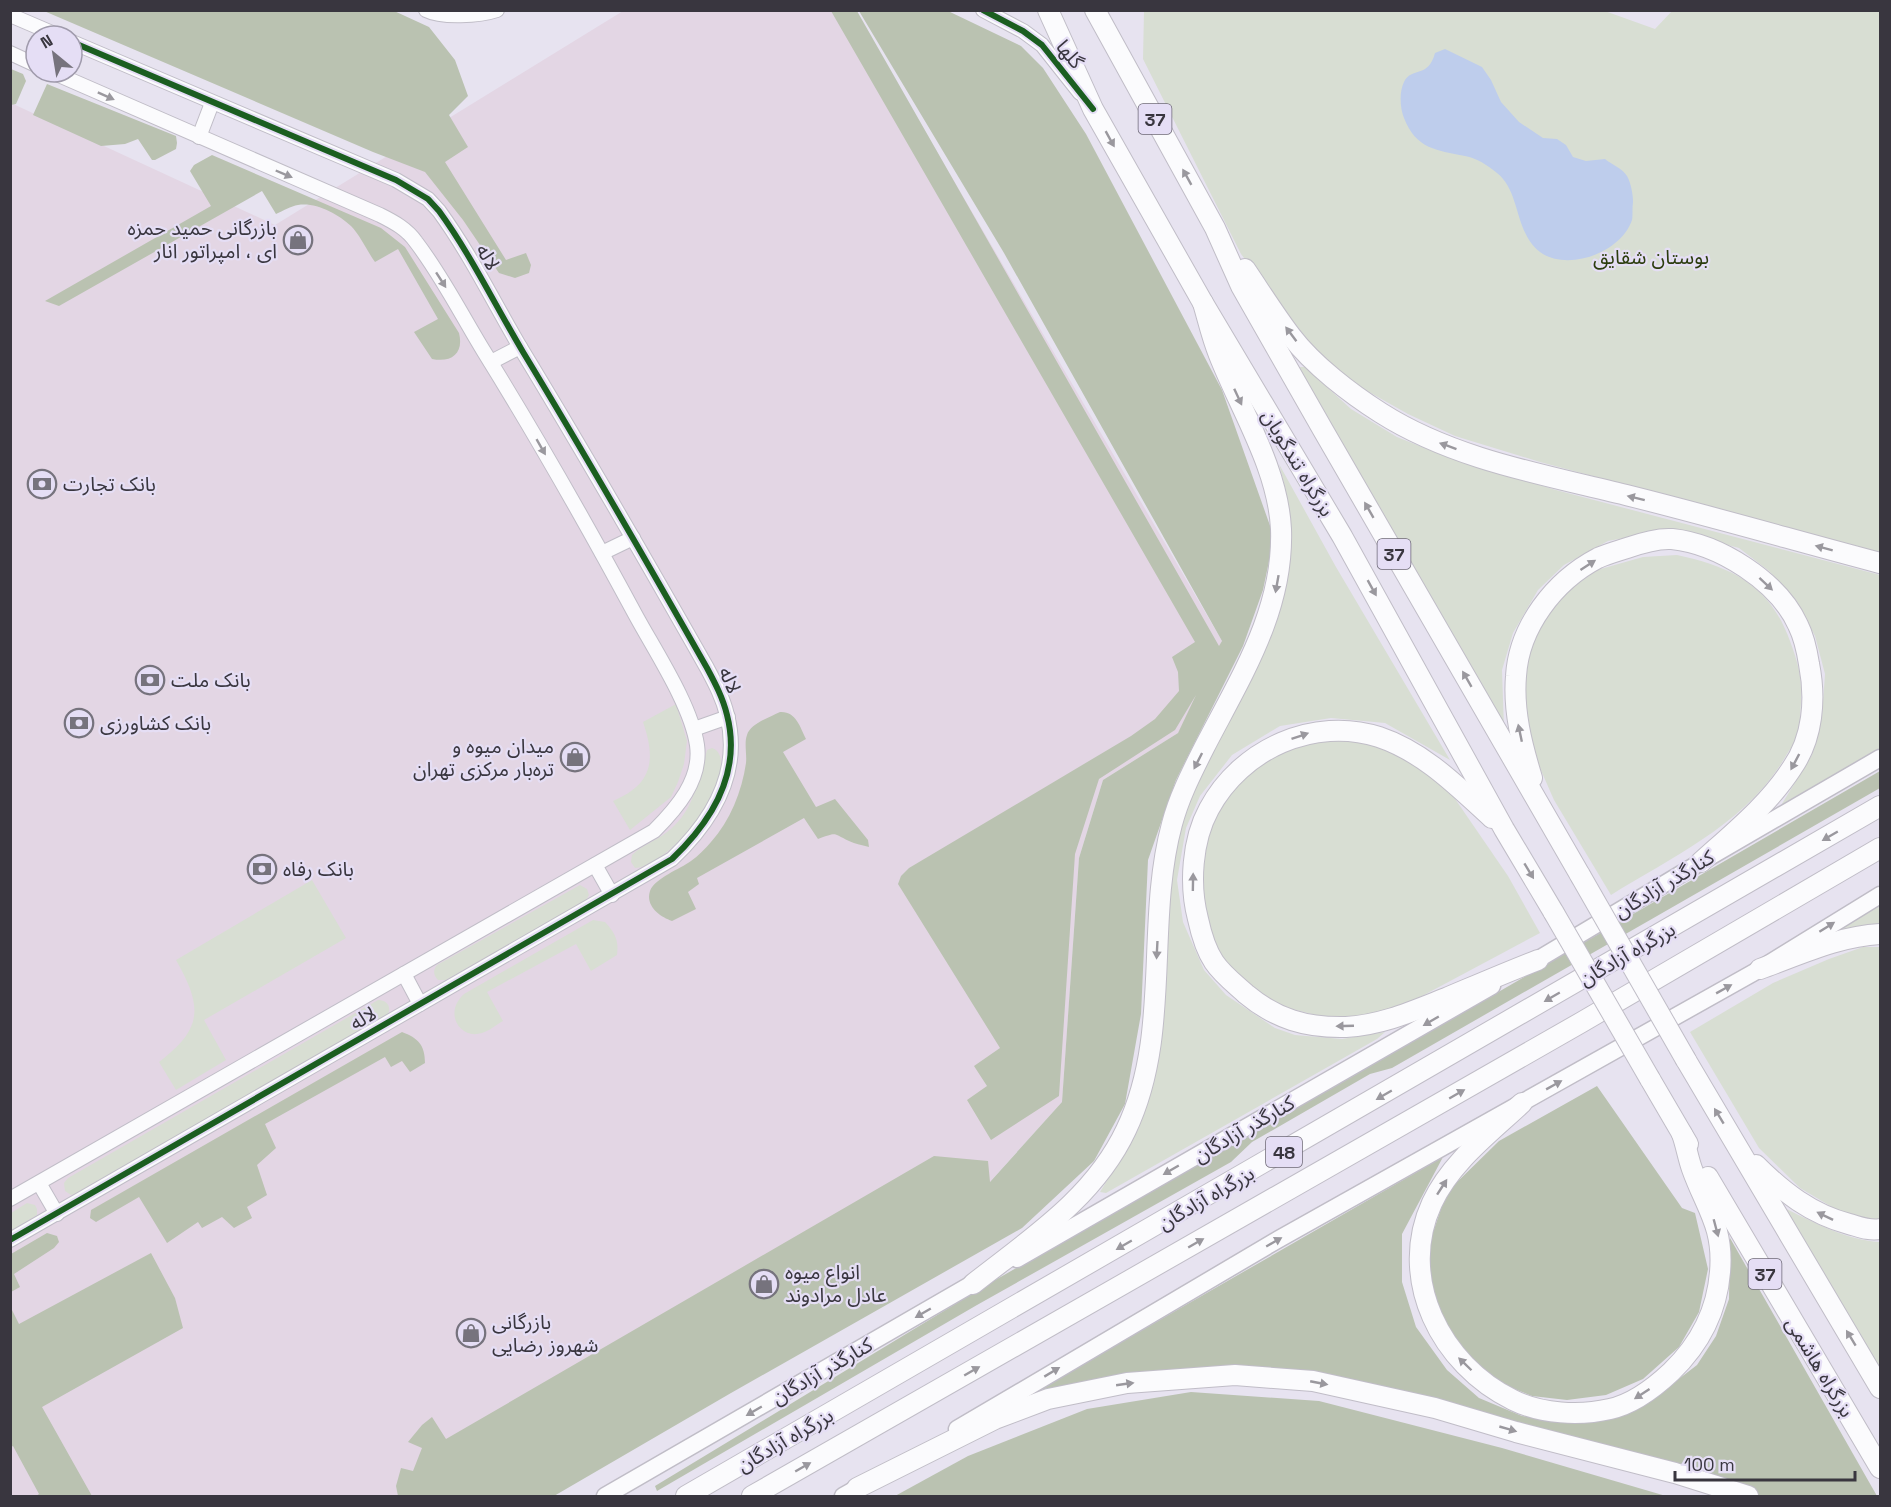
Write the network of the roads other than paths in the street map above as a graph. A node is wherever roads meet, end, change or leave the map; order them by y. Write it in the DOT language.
graph roads {
  1 [pos="426,10"];
  2 [pos="497,10"];
  3 [pos="983,10"];
  4 [pos="1048,10"];
  5 [pos="1095,10"];
  6 [pos="10,15"];
  7 [pos="31,24"];
  8 [pos="84,47"];
  9 [pos="10,53"];
  10 [pos="24,59"];
  11 [pos="79,84"];
  12 [pos="212,103"];
  13 [pos="1093,109"];
  14 [pos="199,137"];
  15 [pos="1215,228"];
  16 [pos="1203,303"];
  17 [pos="520,347"];
  18 [pos="491,362"];
  19 [pos="633,538"];
  20 [pos="602,553"];
  21 [pos="1881,563"];
  22 [pos="728,717"];
  23 [pos="694,729"];
  24 [pos="1881,758"];
  25 [pos="1881,806"];
  26 [pos="1542,809"];
  27 [pos="1504,829"];
  28 [pos="1881,848"];
  29 [pos="1701,862"];
  30 [pos="594,865"];
  31 [pos="612,895"];
  32 [pos="1881,895"];
  33 [pos="1881,934"];
  34 [pos="1538,960"];
  35 [pos="1760,969"];
  36 [pos="404,974"];
  37 [pos="420,1004"];
  38 [pos="1686,1060"];
  39 [pos="1650,1080"];
  40 [pos="1522,1103"];
  41 [pos="1682,1134"];
  42 [pos="1737,1145"];
  43 [pos="39,1183"];
  44 [pos="10,1199"];
  45 [pos="57,1214"];
  46 [pos="1881,1229"];
  47 [pos="10,1240"];
  48 [pos="973,1284"];
  49 [pos="1881,1388"];
  50 [pos="1881,1468"];
  51 [pos="850,1492"];
  52 [pos="605,1497"];
  53 [pos="686,1497"];
  54 [pos="752,1497"];
  55 [pos="1748,1497"];
  1 -- 2 [label="street"];
  3 -- 13 [label="street, گلها"];
  4 -- 13 [label="highway, بزرگراه تندگویان / 37"];
  15 -- 5 [label="highway, بزرگراه تندگویان / 37, one-way"];
  6 -- 7 [label="street"];
  8 -- 12 [label="street, لاله"];
  9 -- 10 [label="street"];
  11 -- 14 [label="street, لاله, one-way"];
  12 -- 14 [label="street"];
  12 -- 17 [label="street, لاله"];
  13 -- 16 [label="highway, بزرگراه تندگویان / 37, one-way"];
  14 -- 18 [label="street, لاله, one-way"];
  21 -- 15 [label="highway, one-way"];
  26 -- 15 [label="highway, بزرگراه تندگویان / 37, one-way"];
  16 -- 27 [label="highway, بزرگراه تندگویان / 37, one-way"];
  16 -- 48 [label="highway, one-way"];
  17 -- 18 [label="street"];
  17 -- 19 [label="street, لاله"];
  18 -- 20 [label="street, لاله, one-way"];
  19 -- 20 [label="street"];
  19 -- 22 [label="street, لاله"];
  20 -- 23 [label="street, لاله"];
  22 -- 23 [label="street"];
  22 -- 31 [label="street, لاله"];
  23 -- 30 [label="street, لاله"];
  24 -- 29 [label="main road, کنارگذر آزادگان"];
  25 -- 53 [label="highway, بزرگراه آزادگان / 48, one-way"];
  26 -- 29 [label="highway, one-way"];
  26 -- 38 [label="highway, بزرگراه تندگویان / 37, bridge"];
  34 -- 27 [label="highway, one-way"];
  27 -- 39 [label="highway, بزرگراه تندگویان / 37, one-way, bridge"];
  54 -- 28 [label="highway, بزرگراه آزادگان / 48, one-way"];
  29 -- 34 [label="main road, کنارگذر آزادگان"];
  30 -- 31 [label="street"];
  30 -- 36 [label="street, لاله"];
  31 -- 37 [label="street, لاله"];
  35 -- 32 [label="main road, one-way"];
  33 -- 35 [label="highway"];
  34 -- 48 [label="main road, کنارگذر آزادگان, one-way"];
  40 -- 35 [label="main road, one-way"];
  36 -- 37 [label="street"];
  36 -- 43 [label="street, لاله"];
  37 -- 45 [label="street, لاله"];
  42 -- 38 [label="highway, بزرگراه هاشمی / 37, one-way"];
  39 -- 41 [label="highway, بزرگراه هاشمی / 37"];
  41 -- 40 [label="highway, one-way"];
  51 -- 40 [label="main road, one-way"];
  41 -- 50 [label="highway, بزرگراه هاشمی / 37"];
  46 -- 42 [label="highway, one-way"];
  49 -- 42 [label="highway, بزرگراه هاشمی / 37, one-way"];
  43 -- 44 [label="street, لاله"];
  43 -- 45 [label="street"];
  45 -- 47 [label="street, لاله"];
  48 -- 52 [label="main road, کنارگذر آزادگان, one-way"];
  51 -- 55 [label="highway, one-way"];
}
